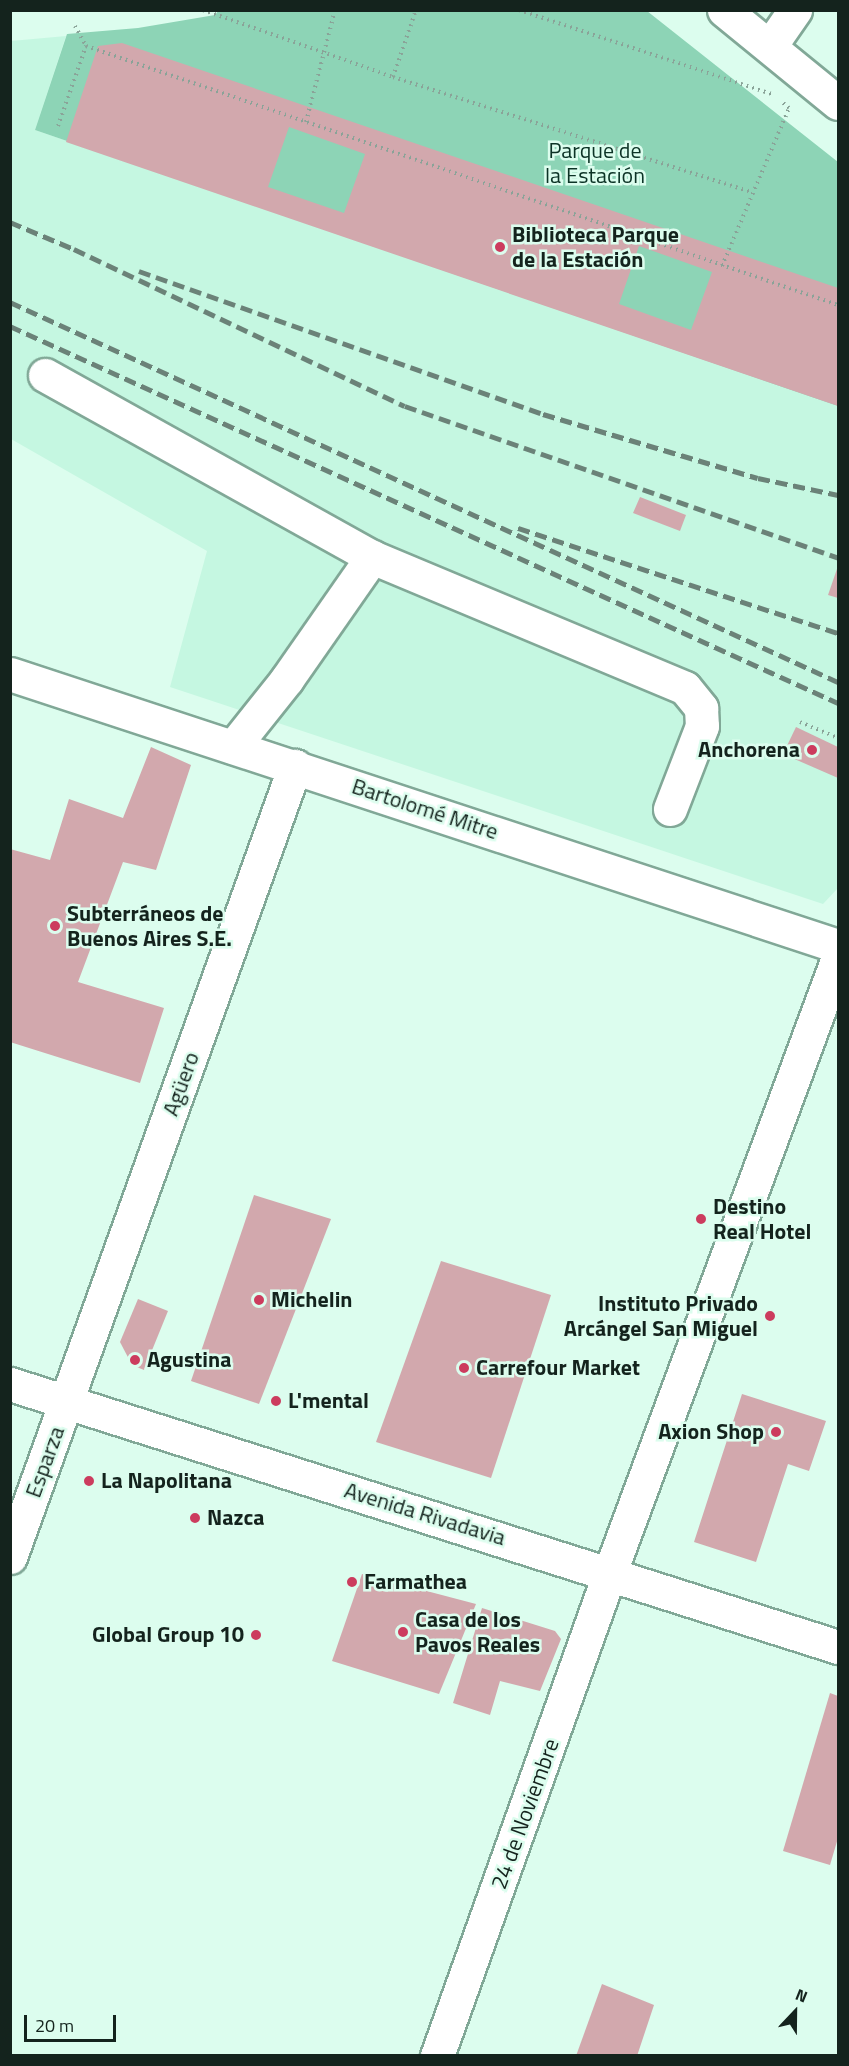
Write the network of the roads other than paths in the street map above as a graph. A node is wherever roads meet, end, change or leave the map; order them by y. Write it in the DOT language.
graph roads {
  1 [pos="724,10"];
  2 [pos="795,10"];
  3 [pos="770,46"];
  4 [pos="838,103"];
  5 [pos="45,375"];
  6 [pos="372,557"];
  7 [pos="10,674"];
  8 [pos="233,747"];
  9 [pos="295,766"];
  10 [pos="670,809"];
  11 [pos="838,946"];
  12 [pos="838,958"];
  13 [pos="10,1384"];
  14 [pos="68,1402"];
  15 [pos="10,1557"];
  16 [pos="610,1572"];
  17 [pos="838,1647"];
  18 [pos="437,2055"];
  1 -- 3 [label="street"];
  2 -- 3 [label="street"];
  3 -- 4 [label="street"];
  5 -- 6 [label="street"];
  6 -- 8 [label="street"];
  6 -- 10 [label="street"];
  7 -- 8 [label="street, Bartolomé Mitre"];
  8 -- 9 [label="street, Bartolomé Mitre"];
  9 -- 11 [label="street, Bartolomé Mitre"];
  9 -- 14 [label="street, Agüero"];
  12 -- 16 [label="street, 24 de Noviembre"];
  13 -- 14 [label="street, Avenida Rivadavia"];
  14 -- 15 [label="street, Esparza"];
  14 -- 16 [label="street, Avenida Rivadavia"];
  16 -- 17 [label="street, Avenida Rivadavia"];
  16 -- 18 [label="street, 24 de Noviembre"];
}
